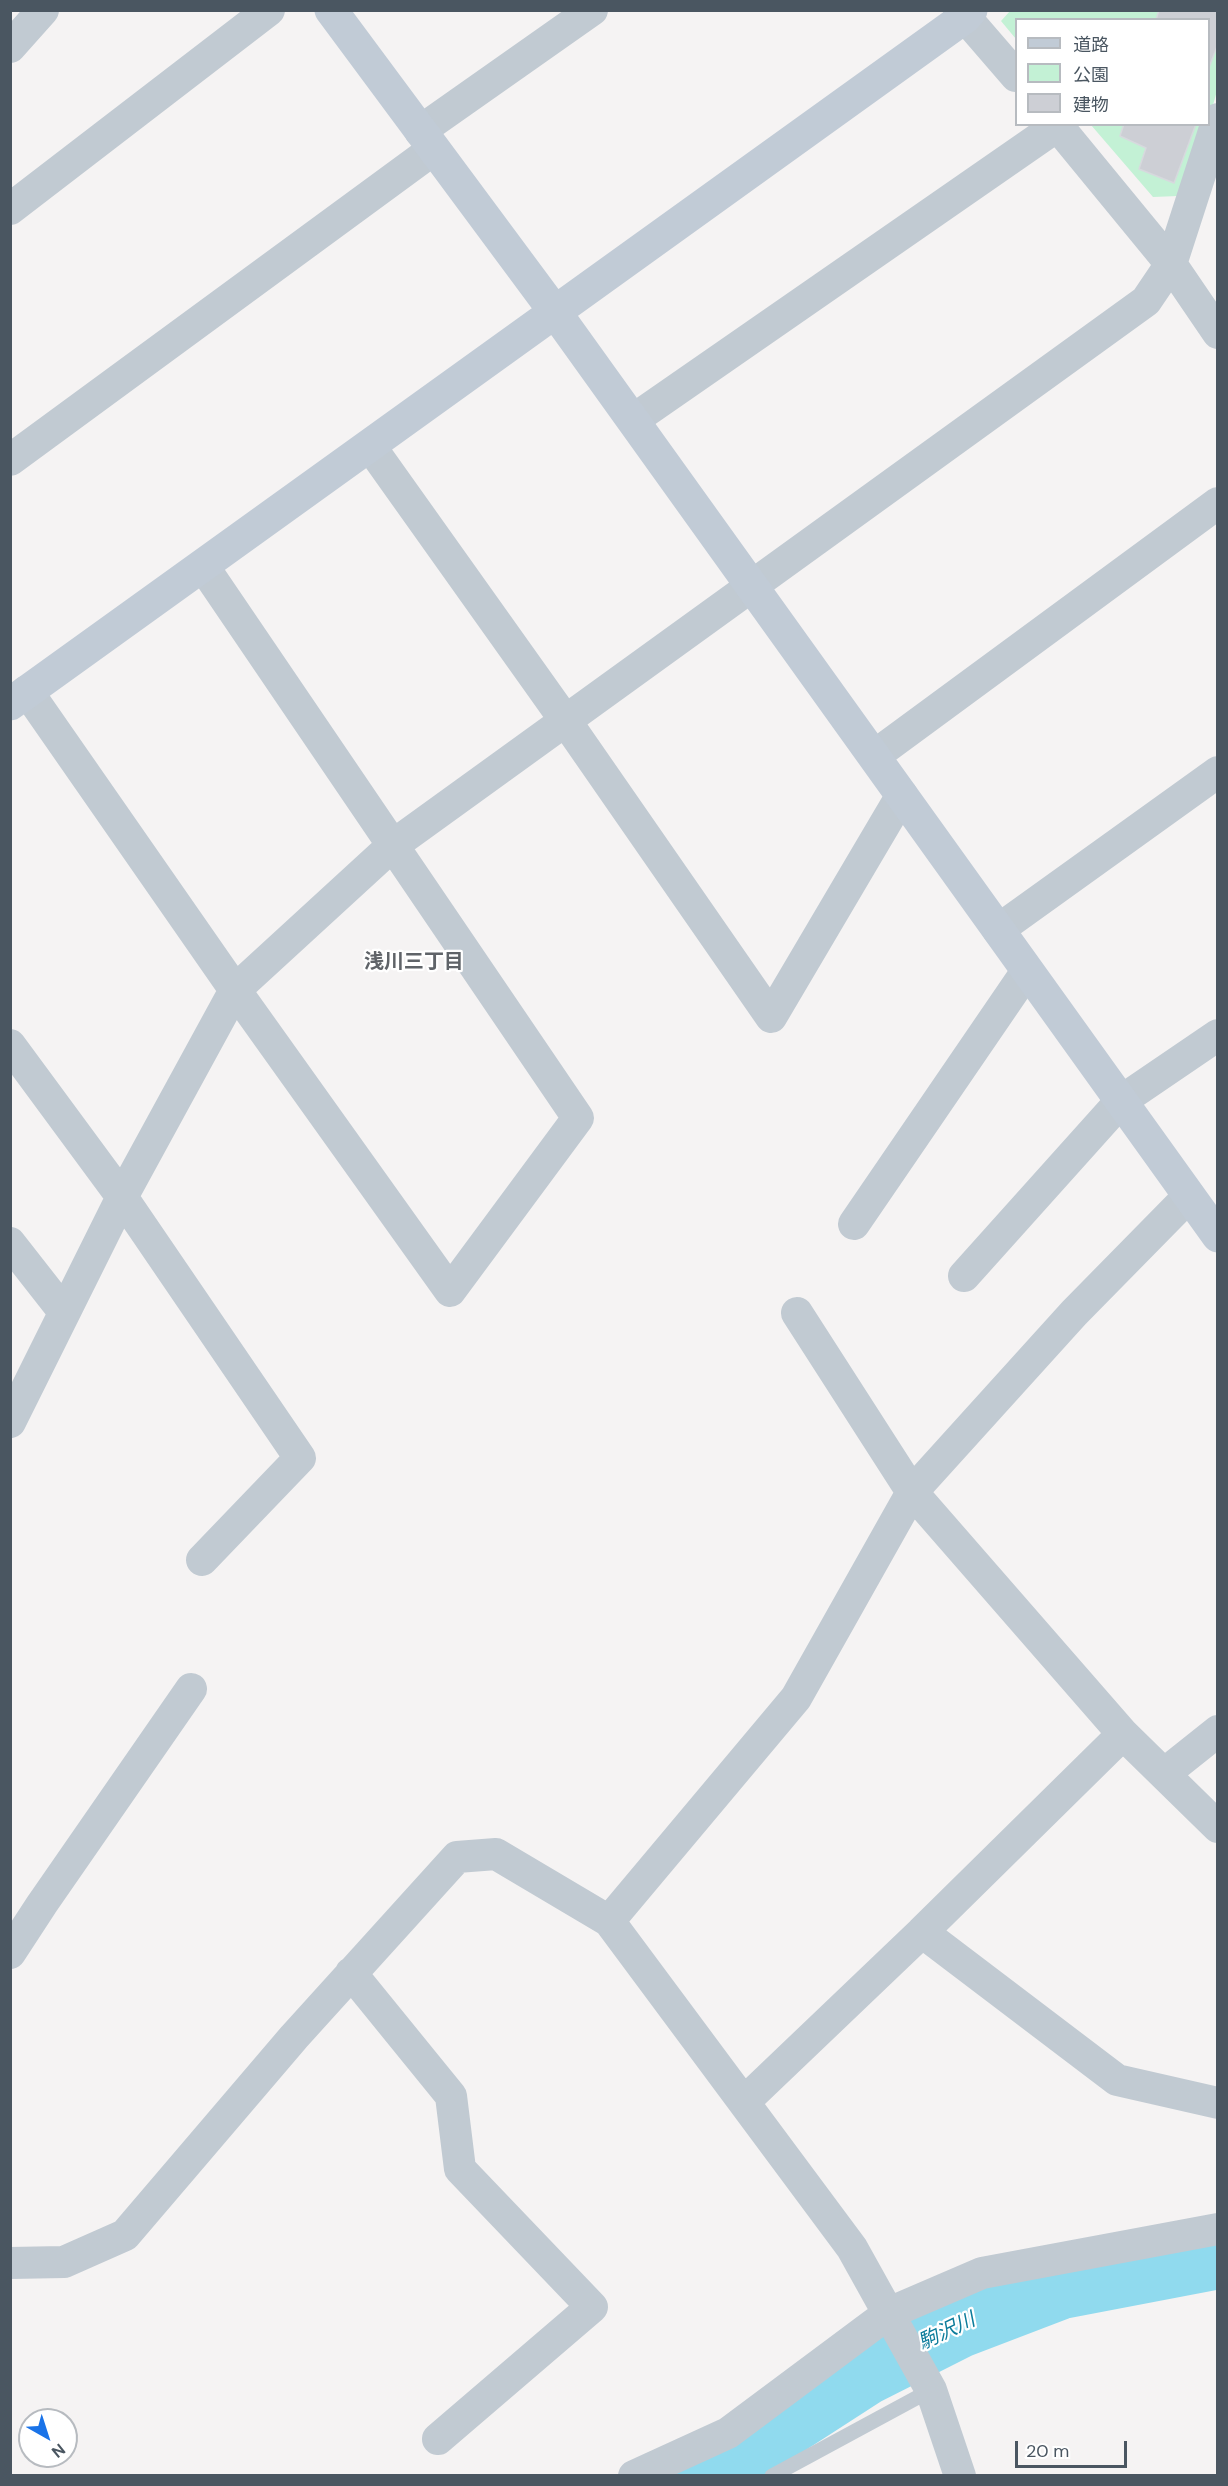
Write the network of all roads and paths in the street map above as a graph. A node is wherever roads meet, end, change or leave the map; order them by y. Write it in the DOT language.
graph roads {
  1 [pos="43,10"];
  2 [pos="268,10"];
  3 [pos="332,10"];
  4 [pos="592,10"];
  5 [pos="965,13"];
  6 [pos="10,47"];
  7 [pos="1015,74"];
  8 [pos="1218,119"];
  9 [pos="1056,126"];
  10 [pos="1058,126"];
  11 [pos="427,140"];
  12 [pos="10,209"];
  13 [pos="1171,264"];
  14 [pos="555,312"];
  15 [pos="1218,333"];
  16 [pos="633,420"];
  17 [pos="370,446"];
  18 [pos="10,460"];
  19 [pos="1218,503"];
  20 [pos="203,566"];
  21 [pos="751,586"];
  22 [pos="19,697"];
  23 [pos="566,720"];
  24 [pos="874,756"];
  25 [pos="1218,772"];
  26 [pos="902,795"];
  27 [pos="392,846"];
  28 [pos="999,930"];
  29 [pos="1027,971"];
  30 [pos="235,990"];
  31 [pos="1218,1035"];
  32 [pos="10,1046"];
  33 [pos="1121,1101"];
  34 [pos="1189,1196"];
  35 [pos="122,1197"];
  36 [pos="854,1224"];
  37 [pos="1218,1236"];
  38 [pos="10,1243"];
  39 [pos="964,1276"];
  40 [pos="64,1312"];
  41 [pos="797,1313"];
  42 [pos="10,1422"];
  43 [pos="912,1492"];
  44 [pos="202,1560"];
  45 [pos="191,1689"];
  46 [pos="1218,1731"];
  47 [pos="1123,1734"];
  48 [pos="1164,1774"];
  49 [pos="1218,1827"];
  50 [pos="609,1921"];
  51 [pos="922,1932"];
  52 [pos="10,1953"];
  53 [pos="351,1974"];
  54 [pos="744,2102"];
  55 [pos="1218,2103"];
  56 [pos="1218,2229"];
  57 [pos="10,2263"];
  58 [pos="896,2325"];
  59 [pos="931,2390"];
  60 [pos="438,2439"];
  61 [pos="634,2475"];
  62 [pos="772,2475"];
  63 [pos="960,2475"];
  1 -- 6 [label="street"];
  2 -- 12 [label="street"];
  3 -- 11 [label="street"];
  4 -- 11 [label="street"];
  5 -- 7 [label="street"];
  5 -- 14 [label="street"];
  8 -- 13 [label="street"];
  9 -- 16 [label="street"];
  10 -- 13 [label="street"];
  11 -- 14 [label="street"];
  11 -- 18 [label="street"];
  13 -- 15 [label="street"];
  13 -- 21 [label="street"];
  14 -- 16 [label="street"];
  14 -- 17 [label="street"];
  16 -- 21 [label="street"];
  17 -- 20 [label="street"];
  17 -- 23 [label="street"];
  19 -- 24 [label="street"];
  20 -- 22 [label="street"];
  20 -- 27 [label="street"];
  21 -- 23 [label="street"];
  21 -- 24 [label="street"];
  22 -- 30 [label="street"];
  23 -- 26 [label="street"];
  23 -- 27 [label="street"];
  24 -- 26 [label="street"];
  25 -- 28 [label="street"];
  26 -- 28 [label="street"];
  27 -- 30 [label="street"];
  27 -- 30 [label="street"];
  28 -- 29 [label="street"];
  29 -- 33 [label="street"];
  29 -- 36 [label="street"];
  30 -- 35 [label="street"];
  31 -- 33 [label="street"];
  32 -- 35 [label="street"];
  33 -- 34 [label="street"];
  33 -- 39 [label="street"];
  34 -- 37 [label="street"];
  34 -- 43 [label="street"];
  35 -- 40 [label="street"];
  35 -- 44 [label="street"];
  38 -- 40 [label="street"];
  40 -- 42 [label="street"];
  41 -- 43 [label="street"];
  43 -- 47 [label="street"];
  43 -- 50 [label="street"];
  45 -- 52 [label="street"];
  46 -- 48 [label="street"];
  47 -- 48 [label="street"];
  47 -- 51 [label="street"];
  48 -- 49 [label="street"];
  50 -- 53 [label="street"];
  50 -- 54 [label="street"];
  51 -- 54 [label="street"];
  51 -- 55 [label="street"];
  53 -- 57 [label="street"];
  53 -- 60 [label="street"];
  54 -- 58 [label="street"];
  56 -- 58 [label="street"];
  58 -- 59 [label="street"];
  58 -- 61 [label="street"];
  59 -- 62 [label="lane"];
  59 -- 63 [label="street"];
}
